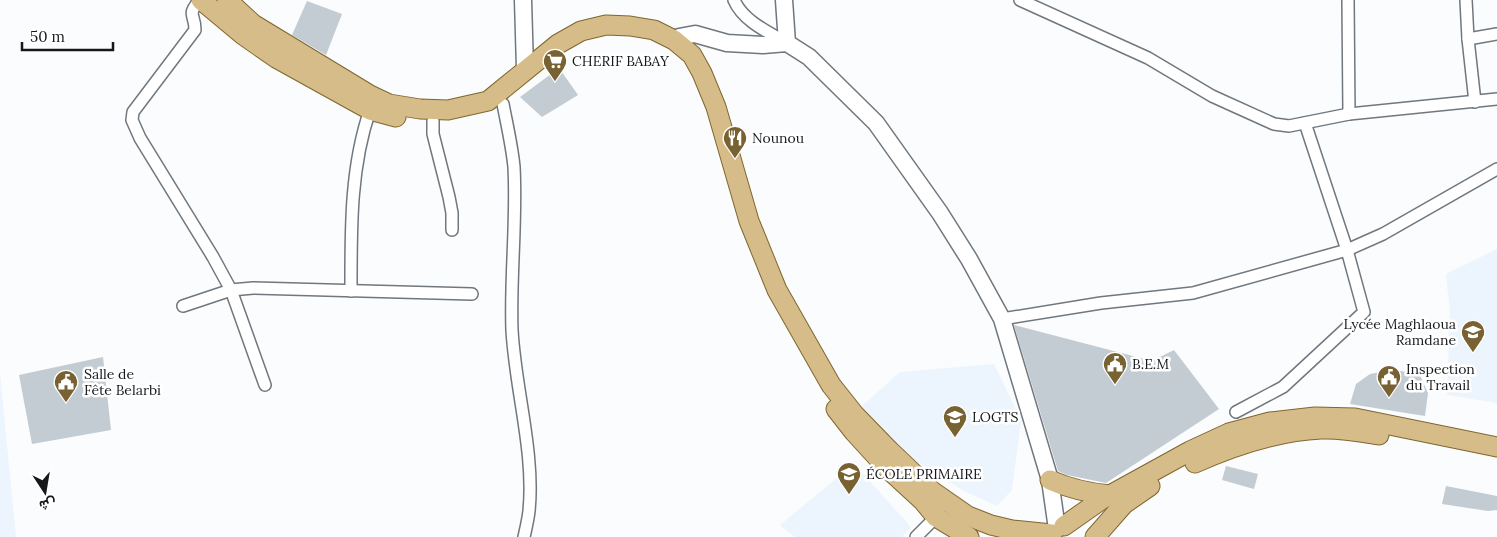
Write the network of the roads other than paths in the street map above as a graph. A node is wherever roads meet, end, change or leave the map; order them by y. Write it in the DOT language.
graph roads {
  1 [pos="200,0"];
  2 [pos="227,0"];
  3 [pos="523,0"];
  4 [pos="734,0"];
  5 [pos="784,0"];
  6 [pos="1020,0"];
  7 [pos="1348,0"];
  8 [pos="1466,0"];
  9 [pos="1497,34"];
  10 [pos="1468,39"];
  11 [pos="674,40"];
  12 [pos="787,43"];
  13 [pos="525,69"];
  14 [pos="1497,100"];
  15 [pos="1476,102"];
  16 [pos="503,104"];
  17 [pos="370,110"];
  18 [pos="1349,114"];
  19 [pos="433,121"];
  20 [pos="1305,123"];
  21 [pos="1497,169"];
  22 [pos="452,230"];
  23 [pos="1347,250"];
  24 [pos="231,290"];
  25 [pos="352,291"];
  26 [pos="472,294"];
  27 [pos="183,306"];
  28 [pos="1002,318"];
  29 [pos="265,385"];
  30 [pos="1236,412"];
  31 [pos="1497,446"];
  32 [pos="1497,459"];
  33 [pos="1050,480"];
  34 [pos="1110,495"];
  35 [pos="945,499"];
  36 [pos="936,517"];
  37 [pos="1056,532"];
  38 [pos="524,537"];
  39 [pos="916,537"];
  40 [pos="969,537"];
  41 [pos="1091,537"];
  42 [pos="1095,537"];
  1 -- 17 [label="main road"];
  1 -- 24 [label="street"];
  2 -- 13 [label="main road"];
  3 -- 13 [label="main road"];
  4 -- 12 [label="street"];
  5 -- 12 [label="main road"];
  6 -- 20 [label="street"];
  7 -- 18 [label="street"];
  8 -- 10 [label="street"];
  9 -- 10 [label="street"];
  10 -- 15 [label="street"];
  11 -- 12 [label="main road"];
  11 -- 13 [label="main road"];
  11 -- 35 [label="main road"];
  12 -- 28 [label="main road"];
  14 -- 15 [label="street"];
  15 -- 18 [label="street"];
  16 -- 19 [label="main road"];
  16 -- 36 [label="main road"];
  16 -- 38 [label="street"];
  17 -- 19 [label="main road"];
  17 -- 25 [label="street"];
  18 -- 20 [label="street"];
  19 -- 22 [label="street"];
  20 -- 23 [label="street"];
  21 -- 23 [label="street"];
  23 -- 28 [label="street"];
  23 -- 30 [label="street"];
  24 -- 25 [label="street"];
  24 -- 27 [label="street"];
  24 -- 29 [label="street"];
  25 -- 26 [label="street"];
  28 -- 33 [label="main road"];
  31 -- 34 [label="main road"];
  32 -- 42 [label="main road"];
  33 -- 34 [label="main road"];
  33 -- 37 [label="main road"];
  34 -- 37 [label="main road"];
  35 -- 36 [label="street"];
  35 -- 37 [label="main road"];
  36 -- 39 [label="street"];
  36 -- 40 [label="main road"];
  37 -- 41 [label="main road"];
}
